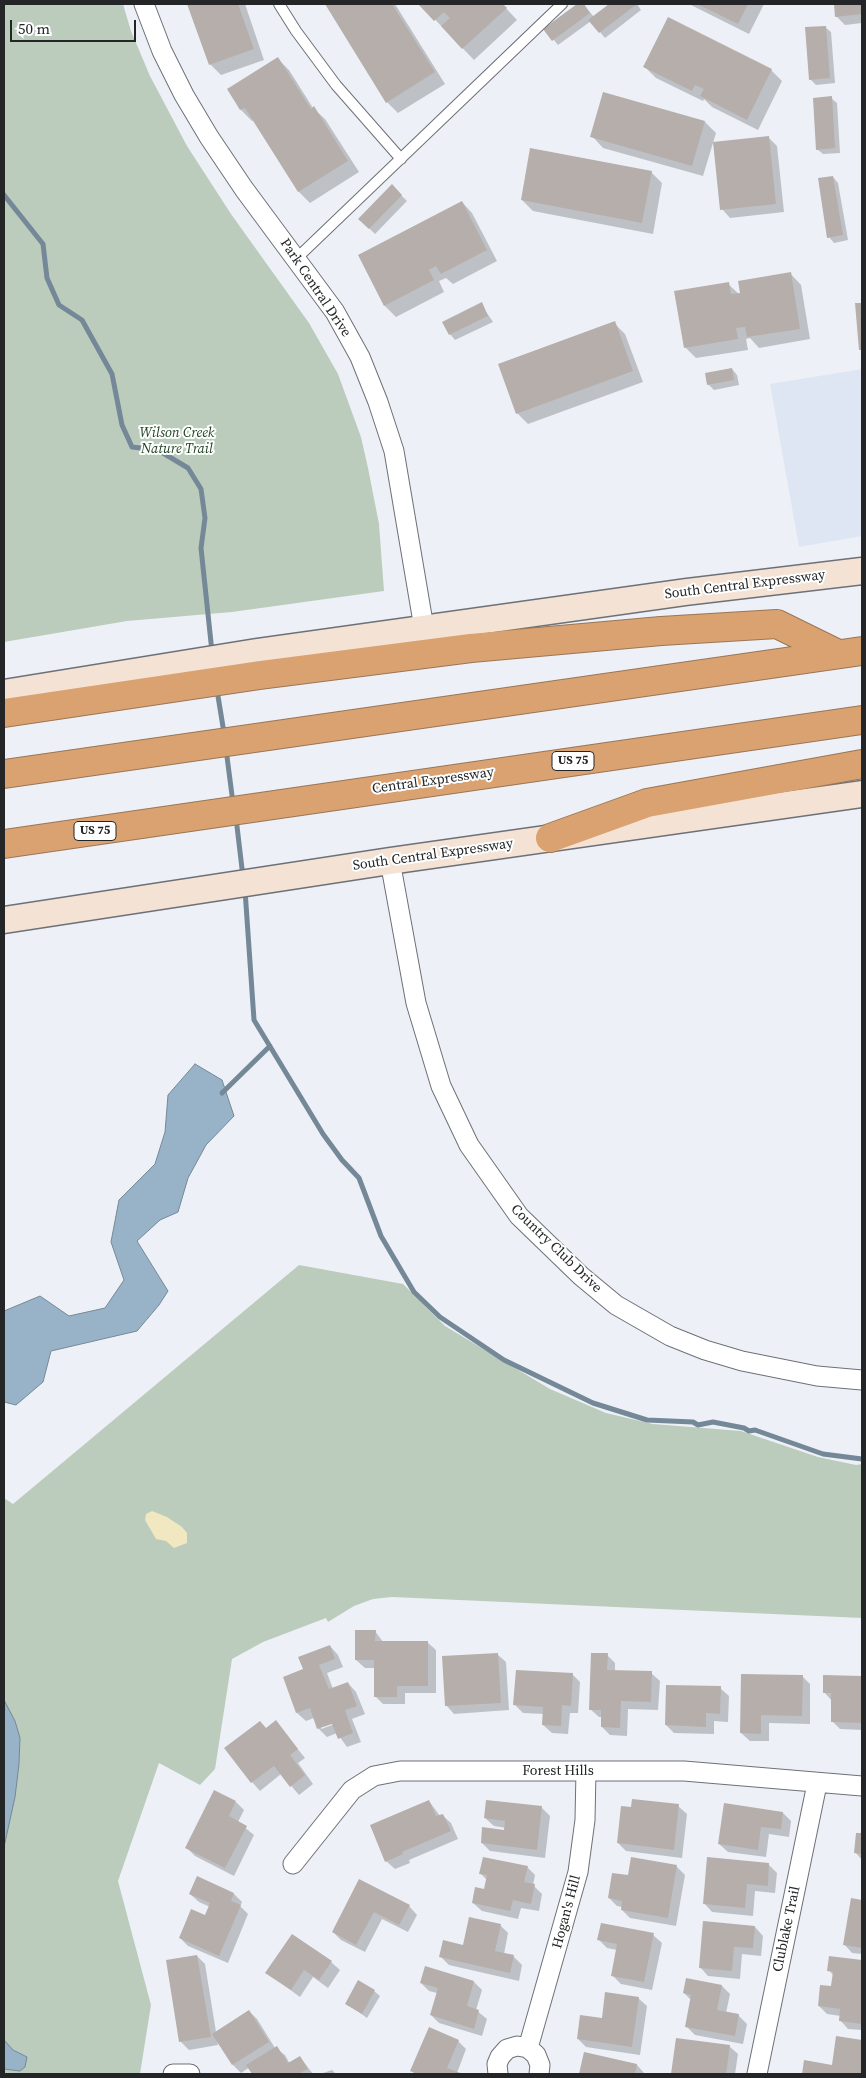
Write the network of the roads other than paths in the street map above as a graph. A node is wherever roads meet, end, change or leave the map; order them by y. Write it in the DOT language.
graph roads {
  1 [pos="144,4"];
  2 [pos="279,4"];
  3 [pos="562,4"];
  4 [pos="401,158"];
  5 [pos="297,258"];
  6 [pos="862,570"];
  7 [pos="424,628"];
  8 [pos="850,652"];
  9 [pos="259,663"];
  10 [pos="184,675"];
  11 [pos="4,693"];
  12 [pos="4,713"];
  13 [pos="862,720"];
  14 [pos="862,764"];
  15 [pos="4,774"];
  16 [pos="862,794"];
  17 [pos="550,838"];
  18 [pos="4,844"];
  19 [pos="390,861"];
  20 [pos="4,920"];
  21 [pos="862,1380"];
  22 [pos="586,1772"];
  23 [pos="817,1784"];
  24 [pos="862,1786"];
  25 [pos="293,1864"];
  26 [pos="528,2048"];
  27 [pos="173,2074"];
  28 [pos="190,2074"];
  29 [pos="498,2074"];
  30 [pos="538,2074"];
  31 [pos="757,2074"];
  1 -- 5 [label="street, Park Central Drive"];
  2 -- 4 [label="lane"];
  3 -- 4 [label="lane"];
  4 -- 5 [label="lane"];
  5 -- 7 [label="street, Park Central Drive"];
  6 -- 7 [label="main road, South Central Expressway"];
  7 -- 9 [label="main road, South Central Expressway"];
  8 -- 9 [label="highway"];
  8 -- 15 [label="highway"];
  9 -- 10 [label="highway"];
  10 -- 11 [label="main road"];
  10 -- 12 [label="highway"];
  13 -- 18 [label="highway, Central Expressway / US 75"];
  14 -- 17 [label="highway"];
  16 -- 17 [label="main road, South Central Expressway"];
  17 -- 19 [label="main road, South Central Expressway"];
  19 -- 20 [label="main road, South Central Expressway"];
  19 -- 21 [label="street, Country Club Drive"];
  22 -- 23 [label="street, Forest Hills"];
  22 -- 25 [label="street, Forest Hills"];
  22 -- 26 [label="street, Hogan's Hill"];
  23 -- 24 [label="street, Forest Hills"];
  23 -- 31 [label="street, Clublake Trail"];
  26 -- 29 [label="street"];
  26 -- 30 [label="street"];
  27 -- 28 [label="street"];
}
